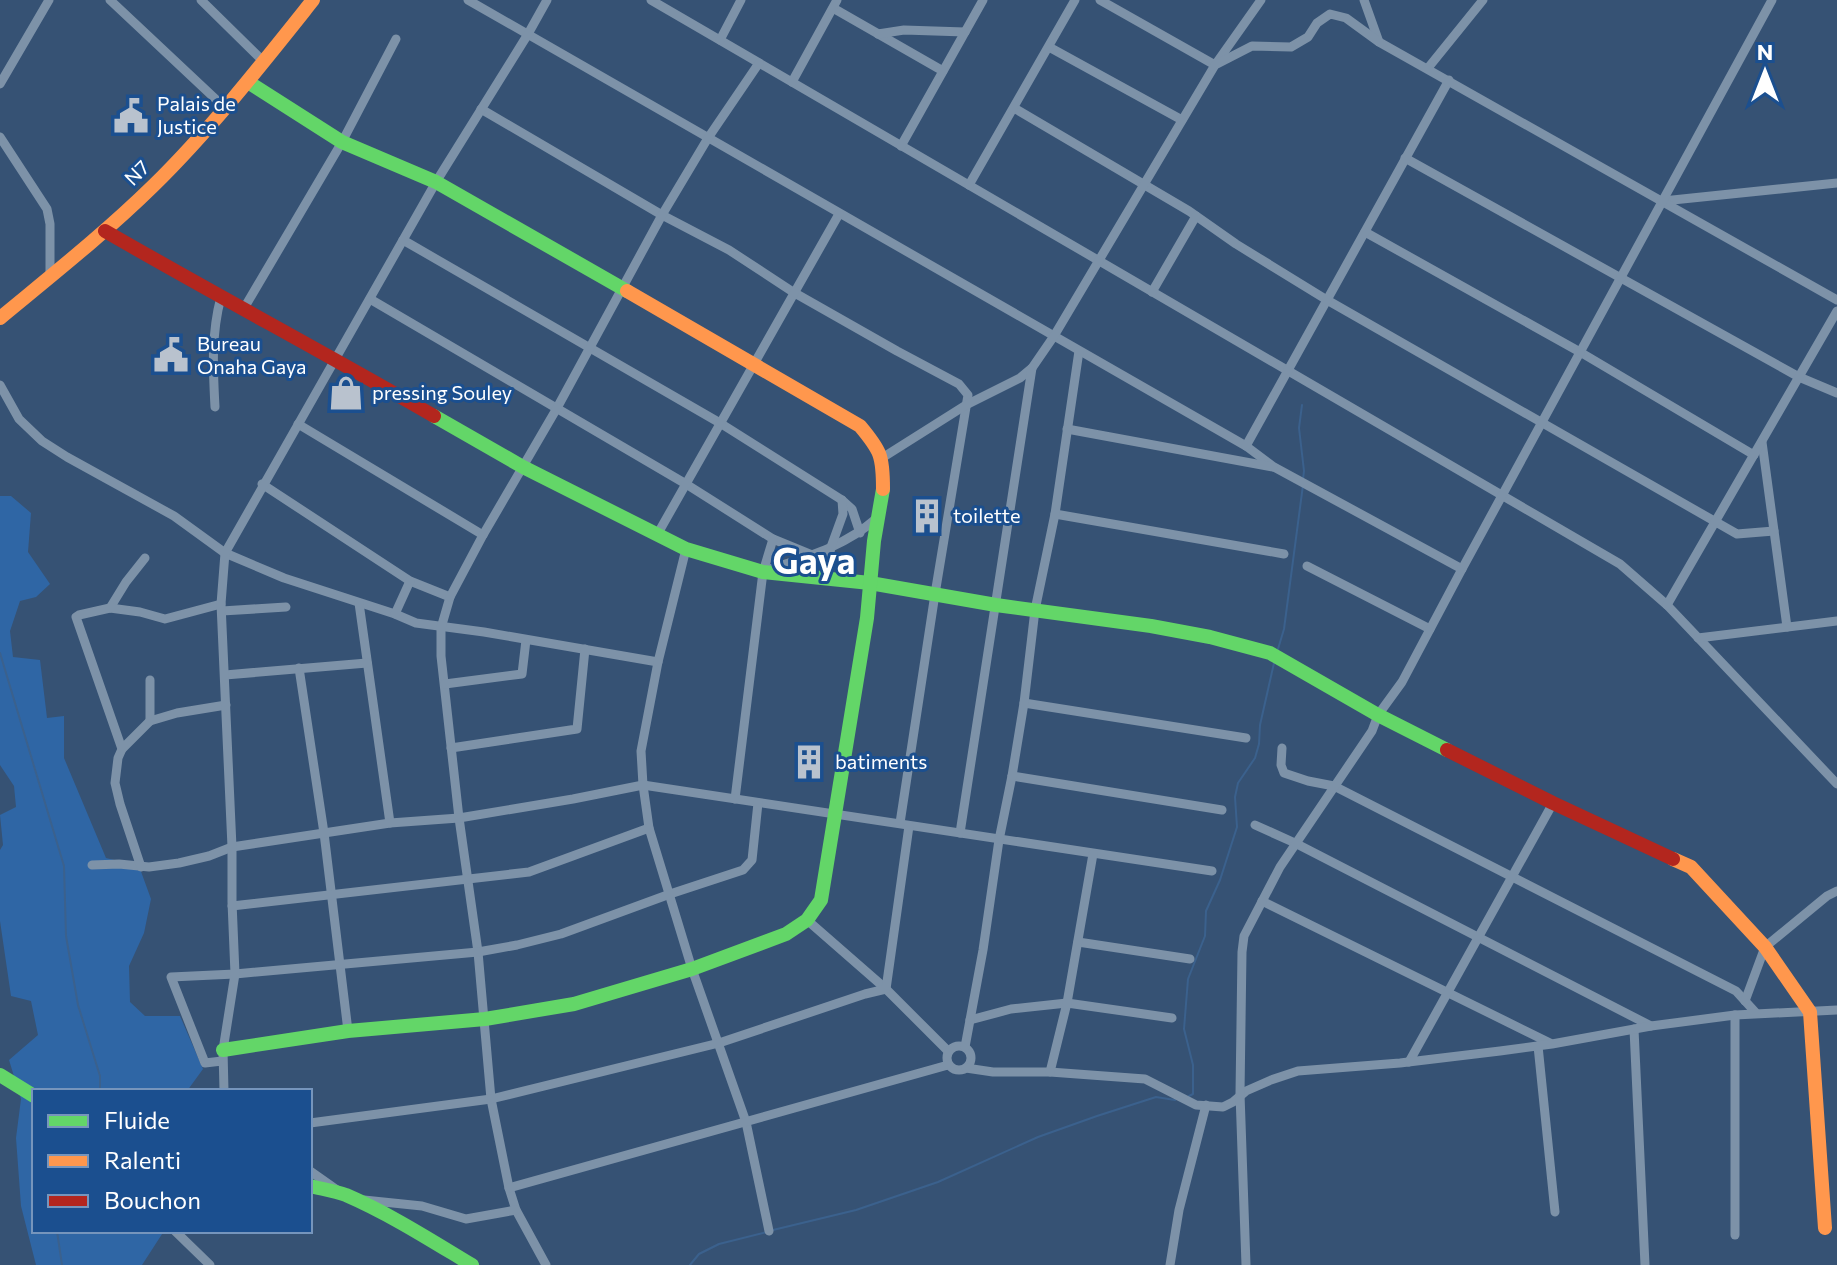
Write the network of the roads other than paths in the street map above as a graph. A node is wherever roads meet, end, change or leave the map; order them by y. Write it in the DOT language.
graph roads {
  1 [pos="49,0"];
  2 [pos="110,0"];
  3 [pos="201,0"];
  4 [pos="468,0"];
  5 [pos="547,0"];
  6 [pos="651,0"];
  7 [pos="741,0"];
  8 [pos="983,0"];
  9 [pos="1075,0"];
  10 [pos="1100,0"];
  11 [pos="1261,0"];
  12 [pos="1364,0"];
  13 [pos="1483,0"];
  14 [pos="1772,0"];
  15 [pos="307,2"];
  16 [pos="835,4"];
  17 [pos="965,32"];
  18 [pos="528,34"];
  19 [pos="878,34"];
  20 [pos="396,39"];
  21 [pos="720,40"];
  22 [pos="1379,42"];
  23 [pos="1049,47"];
  24 [pos="264,62"];
  25 [pos="759,63"];
  26 [pos="1215,65"];
  27 [pos="1428,68"];
  28 [pos="943,71"];
  29 [pos="2,76"];
  30 [pos="1449,80"];
  31 [pos="248,82"];
  32 [pos="792,82"];
  33 [pos="224,107"];
  34 [pos="1014,108"];
  35 [pos="481,109"];
  36 [pos="1182,120"];
  37 [pos="0,137"];
  38 [pos="708,138"];
  39 [pos="342,142"];
  40 [pos="901,146"];
  41 [pos="1405,158"];
  42 [pos="436,182"];
  43 [pos="1837,183"];
  44 [pos="969,185"];
  45 [pos="1144,185"];
  46 [pos="1663,201"];
  47 [pos="839,214"];
  48 [pos="662,215"];
  49 [pos="1196,216"];
  50 [pos="105,231"];
  51 [pos="1365,232"];
  52 [pos="403,240"];
  53 [pos="1098,261"];
  54 [pos="50,278"];
  55 [pos="1621,278"];
  56 [pos="622,289"];
  57 [pos="793,292"];
  58 [pos="1152,292"];
  59 [pos="221,297"];
  60 [pos="370,299"];
  61 [pos="1327,300"];
  62 [pos="1837,300"];
  63 [pos="243,310"];
  64 [pos="1836,314"];
  65 [pos="0,318"];
  66 [pos="1837,333"];
  67 [pos="1054,336"];
  68 [pos="591,347"];
  69 [pos="1079,351"];
  70 [pos="1580,352"];
  71 [pos="336,359"];
  72 [pos="753,363"];
  73 [pos="1032,368"];
  74 [pos="1287,371"];
  75 [pos="1799,377"];
  76 [pos="0,385"];
  77 [pos="1837,393"];
  78 [pos="966,405"];
  79 [pos="215,407"];
  80 [pos="557,408"];
  81 [pos="1542,422"];
  82 [pos="720,423"];
  83 [pos="298,424"];
  84 [pos="1067,429"];
  85 [pos="1762,442"];
  86 [pos="1246,446"];
  87 [pos="1754,455"];
  88 [pos="882,458"];
  89 [pos="523,467"];
  90 [pos="1274,467"];
  91 [pos="262,484"];
  92 [pos="686,484"];
  93 [pos="1502,495"];
  94 [pos="842,500"];
  95 [pos="1055,514"];
  96 [pos="877,518"];
  97 [pos="1715,521"];
  98 [pos="1774,531"];
  99 [pos="860,533"];
  100 [pos="483,535"];
  101 [pos="657,535"];
  102 [pos="773,539"];
  103 [pos="831,547"];
  104 [pos="686,549"];
  105 [pos="225,553"];
  106 [pos="1284,554"];
  107 [pos="812,555"];
  108 [pos="145,558"];
  109 [pos="1307,566"];
  110 [pos="1462,569"];
  111 [pos="763,572"];
  112 [pos="825,579"];
  113 [pos="410,581"];
  114 [pos="870,583"];
  115 [pos="935,594"];
  116 [pos="450,597"];
  117 [pos="359,603"];
  118 [pos="996,605"];
  119 [pos="1667,605"];
  120 [pos="286,607"];
  121 [pos="110,608"];
  122 [pos="222,608"];
  123 [pos="1035,610"];
  124 [pos="395,614"];
  125 [pos="1837,621"];
  126 [pos="1787,627"];
  127 [pos="441,628"];
  128 [pos="1430,629"];
  129 [pos="1698,638"];
  130 [pos="526,640"];
  131 [pos="585,649"];
  132 [pos="658,662"];
  133 [pos="367,663"];
  134 [pos="299,668"];
  135 [pos="225,675"];
  136 [pos="150,680"];
  137 [pos="445,684"];
  138 [pos="1024,703"];
  139 [pos="226,705"];
  140 [pos="1378,715"];
  141 [pos="150,721"];
  142 [pos="1246,738"];
  143 [pos="451,748"];
  144 [pos="1282,748"];
  145 [pos="122,749"];
  146 [pos="1012,776"];
  147 [pos="1837,784"];
  148 [pos="643,785"];
  149 [pos="1334,786"];
  150 [pos="735,799"];
  151 [pos="758,803"];
  152 [pos="1553,803"];
  153 [pos="1222,810"];
  154 [pos="835,815"];
  155 [pos="459,818"];
  156 [pos="390,823"];
  157 [pos="904,824"];
  158 [pos="1255,825"];
  159 [pos="649,828"];
  160 [pos="324,833"];
  161 [pos="960,833"];
  162 [pos="999,840"];
  163 [pos="1295,843"];
  164 [pos="232,847"];
  165 [pos="1093,854"];
  166 [pos="92,865"];
  167 [pos="141,867"];
  168 [pos="1212,871"];
  169 [pos="1511,877"];
  170 [pos="468,879"];
  171 [pos="1837,891"];
  172 [pos="330,894"];
  173 [pos="670,894"];
  174 [pos="1262,901"];
  175 [pos="232,906"];
  176 [pos="807,920"];
  177 [pos="1478,937"];
  178 [pos="1078,942"];
  179 [pos="1765,947"];
  180 [pos="478,952"];
  181 [pos="1190,959"];
  182 [pos="340,965"];
  183 [pos="692,969"];
  184 [pos="235,974"];
  185 [pos="886,989"];
  186 [pos="1448,992"];
  187 [pos="1745,1001"];
  188 [pos="1067,1003"];
  189 [pos="1837,1010"];
  190 [pos="1810,1012"];
  191 [pos="1756,1013"];
  192 [pos="1735,1015"];
  193 [pos="1172,1018"];
  194 [pos="485,1019"];
  195 [pos="970,1020"];
  196 [pos="1651,1026"];
  197 [pos="1634,1029"];
  198 [pos="348,1031"];
  199 [pos="719,1043"];
  200 [pos="1552,1044"];
  201 [pos="1538,1046"];
  202 [pos="965,1047"];
  203 [pos="948,1051"];
  204 [pos="223,1055"];
  205 [pos="1409,1062"];
  206 [pos="948,1065"];
  207 [pos="966,1068"];
  208 [pos="1050,1072"];
  209 [pos="0,1075"];
  210 [pos="224,1089"];
  211 [pos="1240,1094"];
  212 [pos="32,1095"];
  213 [pos="491,1099"];
  214 [pos="1206,1105"];
  215 [pos="746,1122"];
  216 [pos="312,1123"];
  217 [pos="312,1172"];
  218 [pos="312,1187"];
  219 [pos="509,1188"];
  220 [pos="349,1197"];
  221 [pos="516,1210"];
  222 [pos="1555,1212"];
  223 [pos="1825,1228"];
  224 [pos="769,1231"];
  225 [pos="177,1233"];
  226 [pos="1735,1235"];
  227 [pos="210,1265"];
  228 [pos="472,1265"];
  229 [pos="546,1265"];
  230 [pos="1170,1265"];
  231 [pos="1246,1265"];
  232 [pos="1645,1265"];
  1 -- 29 [label="street"];
  2 -- 33 [label="street"];
  3 -- 24 [label="street"];
  4 -- 18 [label="street"];
  5 -- 18 [label="street"];
  6 -- 21 [label="street"];
  7 -- 21 [label="street"];
  8 -- 17 [label="street"];
  9 -- 23 [label="street"];
  10 -- 26 [label="street"];
  11 -- 26 [label="street"];
  12 -- 22 [label="street"];
  13 -- 27 [label="street"];
  14 -- 46 [label="street"];
  15 -- 24 [label="street, N7"];
  16 -- 19 [label="street"];
  16 -- 32 [label="street"];
  17 -- 19 [label="street"];
  17 -- 28 [label="street"];
  18 -- 35 [label="street"];
  18 -- 38 [label="street"];
  19 -- 28 [label="street"];
  20 -- 39 [label="street"];
  21 -- 25 [label="street"];
  22 -- 26 [label="street"];
  22 -- 27 [label="street"];
  23 -- 34 [label="street"];
  23 -- 36 [label="street"];
  24 -- 31 [label="street, N7"];
  25 -- 32 [label="street"];
  25 -- 38 [label="street"];
  26 -- 36 [label="street"];
  27 -- 30 [label="street"];
  28 -- 40 [label="street"];
  30 -- 41 [label="street"];
  30 -- 46 [label="street"];
  31 -- 33 [label="street, N7"];
  31 -- 39 [label="street"];
  32 -- 40 [label="street"];
  33 -- 50 [label="street, N7"];
  34 -- 44 [label="street"];
  34 -- 45 [label="street"];
  35 -- 42 [label="street"];
  35 -- 48 [label="street"];
  36 -- 45 [label="street"];
  37 -- 54 [label="street"];
  38 -- 47 [label="street"];
  38 -- 48 [label="street"];
  39 -- 42 [label="street"];
  39 -- 63 [label="street"];
  40 -- 44 [label="street"];
  41 -- 51 [label="street"];
  41 -- 55 [label="street"];
  42 -- 52 [label="street"];
  42 -- 56 [label="street"];
  43 -- 46 [label="street"];
  44 -- 53 [label="street"];
  45 -- 49 [label="street"];
  45 -- 53 [label="street"];
  46 -- 55 [label="street"];
  46 -- 62 [label="street"];
  47 -- 57 [label="street"];
  47 -- 67 [label="street"];
  48 -- 56 [label="street"];
  48 -- 57 [label="street"];
  49 -- 58 [label="street"];
  49 -- 61 [label="street"];
  50 -- 54 [label="street, N7"];
  50 -- 59 [label="street"];
  51 -- 61 [label="street"];
  51 -- 70 [label="street"];
  52 -- 60 [label="street"];
  52 -- 68 [label="street"];
  53 -- 58 [label="street"];
  53 -- 67 [label="street"];
  54 -- 65 [label="street, N7"];
  55 -- 70 [label="street"];
  55 -- 75 [label="street"];
  56 -- 68 [label="street"];
  56 -- 72 [label="street"];
  57 -- 72 [label="street"];
  57 -- 78 [label="street"];
  58 -- 74 [label="street"];
  59 -- 63 [label="street"];
  59 -- 79 [label="street"];
  60 -- 71 [label="street"];
  60 -- 80 [label="street"];
  61 -- 74 [label="street"];
  61 -- 81 [label="street"];
  63 -- 71 [label="street"];
  64 -- 66 [label="street"];
  64 -- 75 [label="street"];
  67 -- 69 [label="street"];
  67 -- 73 [label="street"];
  68 -- 80 [label="street"];
  68 -- 82 [label="street"];
  69 -- 84 [label="street"];
  69 -- 86 [label="street"];
  70 -- 81 [label="street"];
  70 -- 87 [label="street"];
  71 -- 83 [label="street"];
  71 -- 89 [label="street"];
  72 -- 82 [label="street"];
  72 -- 88 [label="street"];
  73 -- 78 [label="street"];
  73 -- 118 [label="street"];
  74 -- 86 [label="street"];
  74 -- 93 [label="street"];
  75 -- 77 [label="street"];
  75 -- 85 [label="street"];
  76 -- 105 [label="street"];
  78 -- 88 [label="street"];
  78 -- 115 [label="street"];
  80 -- 89 [label="street"];
  80 -- 92 [label="street"];
  81 -- 93 [label="street"];
  81 -- 97 [label="street"];
  82 -- 92 [label="street"];
  82 -- 94 [label="street"];
  83 -- 91 [label="street"];
  83 -- 100 [label="street"];
  84 -- 90 [label="street"];
  84 -- 95 [label="street"];
  85 -- 87 [label="street"];
  85 -- 98 [label="street"];
  86 -- 90 [label="street"];
  87 -- 97 [label="street"];
  88 -- 96 [label="street"];
  89 -- 100 [label="street"];
  89 -- 101 [label="street"];
  90 -- 110 [label="street"];
  91 -- 105 [label="street"];
  91 -- 113 [label="street"];
  92 -- 101 [label="street"];
  92 -- 102 [label="street"];
  93 -- 110 [label="street"];
  93 -- 119 [label="street"];
  94 -- 99 [label="street"];
  94 -- 103 [label="street"];
  95 -- 106 [label="street"];
  95 -- 123 [label="street"];
  96 -- 99 [label="street"];
  96 -- 114 [label="street"];
  97 -- 98 [label="street"];
  97 -- 119 [label="street"];
  98 -- 126 [label="street"];
  99 -- 103 [label="street"];
  100 -- 116 [label="street"];
  101 -- 104 [label="street"];
  102 -- 107 [label="street"];
  102 -- 111 [label="street"];
  103 -- 107 [label="street"];
  103 -- 112 [label="street"];
  104 -- 111 [label="street"];
  104 -- 132 [label="street"];
  105 -- 117 [label="street"];
  105 -- 122 [label="street"];
  107 -- 111 [label="street"];
  108 -- 121 [label="street"];
  109 -- 128 [label="street"];
  110 -- 128 [label="street"];
  111 -- 112 [label="street"];
  111 -- 150 [label="street"];
  112 -- 114 [label="street"];
  113 -- 116 [label="street"];
  113 -- 124 [label="street"];
  114 -- 115 [label="street"];
  114 -- 154 [label="street"];
  115 -- 118 [label="street"];
  115 -- 157 [label="street"];
  116 -- 127 [label="street"];
  117 -- 124 [label="street"];
  117 -- 133 [label="street"];
  118 -- 123 [label="street"];
  118 -- 161 [label="street"];
  119 -- 129 [label="street"];
  120 -- 122 [label="street"];
  121 -- 122 [label="street"];
  121 -- 145 [label="street"];
  122 -- 135 [label="street"];
  123 -- 138 [label="street"];
  123 -- 140 [label="street"];
  124 -- 127 [label="street"];
  125 -- 126 [label="street"];
  126 -- 129 [label="street"];
  127 -- 130 [label="street"];
  127 -- 137 [label="street"];
  128 -- 140 [label="street"];
  129 -- 147 [label="street"];
  130 -- 131 [label="street"];
  130 -- 137 [label="street"];
  131 -- 132 [label="street"];
  131 -- 143 [label="street"];
  132 -- 148 [label="street"];
  133 -- 134 [label="street"];
  133 -- 156 [label="street"];
  134 -- 135 [label="street"];
  134 -- 160 [label="street"];
  135 -- 139 [label="street"];
  136 -- 141 [label="street"];
  137 -- 143 [label="street"];
  138 -- 142 [label="street"];
  138 -- 146 [label="street"];
  139 -- 141 [label="street"];
  139 -- 164 [label="street"];
  140 -- 149 [label="street"];
  140 -- 152 [label="street"];
  141 -- 145 [label="street"];
  143 -- 155 [label="street"];
  144 -- 149 [label="street"];
  145 -- 167 [label="street"];
  146 -- 153 [label="street"];
  146 -- 162 [label="street"];
  148 -- 150 [label="street"];
  148 -- 155 [label="street"];
  148 -- 159 [label="street"];
  149 -- 163 [label="street"];
  149 -- 169 [label="street"];
  150 -- 151 [label="street"];
  151 -- 154 [label="street"];
  151 -- 173 [label="street"];
  152 -- 169 [label="street"];
  152 -- 179 [label="street"];
  154 -- 157 [label="street"];
  154 -- 176 [label="street"];
  155 -- 156 [label="street"];
  155 -- 170 [label="street"];
  156 -- 160 [label="street"];
  157 -- 161 [label="street"];
  157 -- 185 [label="street"];
  158 -- 163 [label="street"];
  159 -- 170 [label="street"];
  159 -- 173 [label="street"];
  160 -- 164 [label="street"];
  160 -- 172 [label="street"];
  161 -- 162 [label="street"];
  162 -- 165 [label="street"];
  162 -- 195 [label="street"];
  163 -- 174 [label="street"];
  163 -- 177 [label="street"];
  164 -- 167 [label="street"];
  164 -- 175 [label="street"];
  165 -- 168 [label="street"];
  165 -- 178 [label="street"];
  166 -- 167 [label="street"];
  169 -- 177 [label="street"];
  169 -- 187 [label="street"];
  170 -- 172 [label="street"];
  170 -- 180 [label="street"];
  171 -- 179 [label="street"];
  172 -- 175 [label="street"];
  172 -- 182 [label="street"];
  173 -- 180 [label="street"];
  173 -- 183 [label="street"];
  174 -- 186 [label="street"];
  174 -- 211 [label="street"];
  175 -- 184 [label="street"];
  176 -- 183 [label="street"];
  176 -- 185 [label="street"];
  177 -- 186 [label="street"];
  177 -- 196 [label="street"];
  178 -- 181 [label="street"];
  178 -- 188 [label="street"];
  179 -- 187 [label="street"];
  179 -- 190 [label="street"];
  180 -- 182 [label="street"];
  180 -- 194 [label="street"];
  182 -- 184 [label="street"];
  182 -- 198 [label="street"];
  183 -- 194 [label="street"];
  183 -- 199 [label="street"];
  184 -- 204 [label="street"];
  184 -- 204 [label="street"];
  185 -- 199 [label="street"];
  185 -- 203 [label="street"];
  186 -- 200 [label="street"];
  186 -- 205 [label="street"];
  187 -- 191 [label="street"];
  188 -- 193 [label="street"];
  188 -- 195 [label="street"];
  188 -- 208 [label="street"];
  189 -- 190 [label="street"];
  190 -- 191 [label="street"];
  190 -- 223 [label="street"];
  191 -- 192 [label="street"];
  192 -- 196 [label="street"];
  192 -- 226 [label="street"];
  194 -- 198 [label="street"];
  194 -- 213 [label="street"];
  195 -- 202 [label="street"];
  196 -- 197 [label="street"];
  197 -- 200 [label="street"];
  197 -- 232 [label="street"];
  198 -- 204 [label="street"];
  199 -- 213 [label="street"];
  199 -- 215 [label="street"];
  200 -- 201 [label="street"];
  201 -- 205 [label="street"];
  201 -- 222 [label="street"];
  202 -- 203 [label="street"];
  202 -- 207 [label="street"];
  203 -- 206 [label="street"];
  204 -- 210 [label="street"];
  205 -- 211 [label="street"];
  206 -- 207 [label="street"];
  206 -- 215 [label="street"];
  207 -- 208 [label="street"];
  208 -- 214 [label="street"];
  209 -- 212 [label="street"];
  211 -- 214 [label="street"];
  211 -- 231 [label="street"];
  213 -- 216 [label="street"];
  213 -- 219 [label="street"];
  214 -- 230 [label="street"];
  215 -- 219 [label="street"];
  215 -- 224 [label="street"];
  217 -- 220 [label="street"];
  218 -- 220 [label="street"];
  219 -- 221 [label="street"];
  220 -- 221 [label="street"];
  220 -- 228 [label="street"];
  221 -- 229 [label="street"];
  225 -- 227 [label="street"];
}
